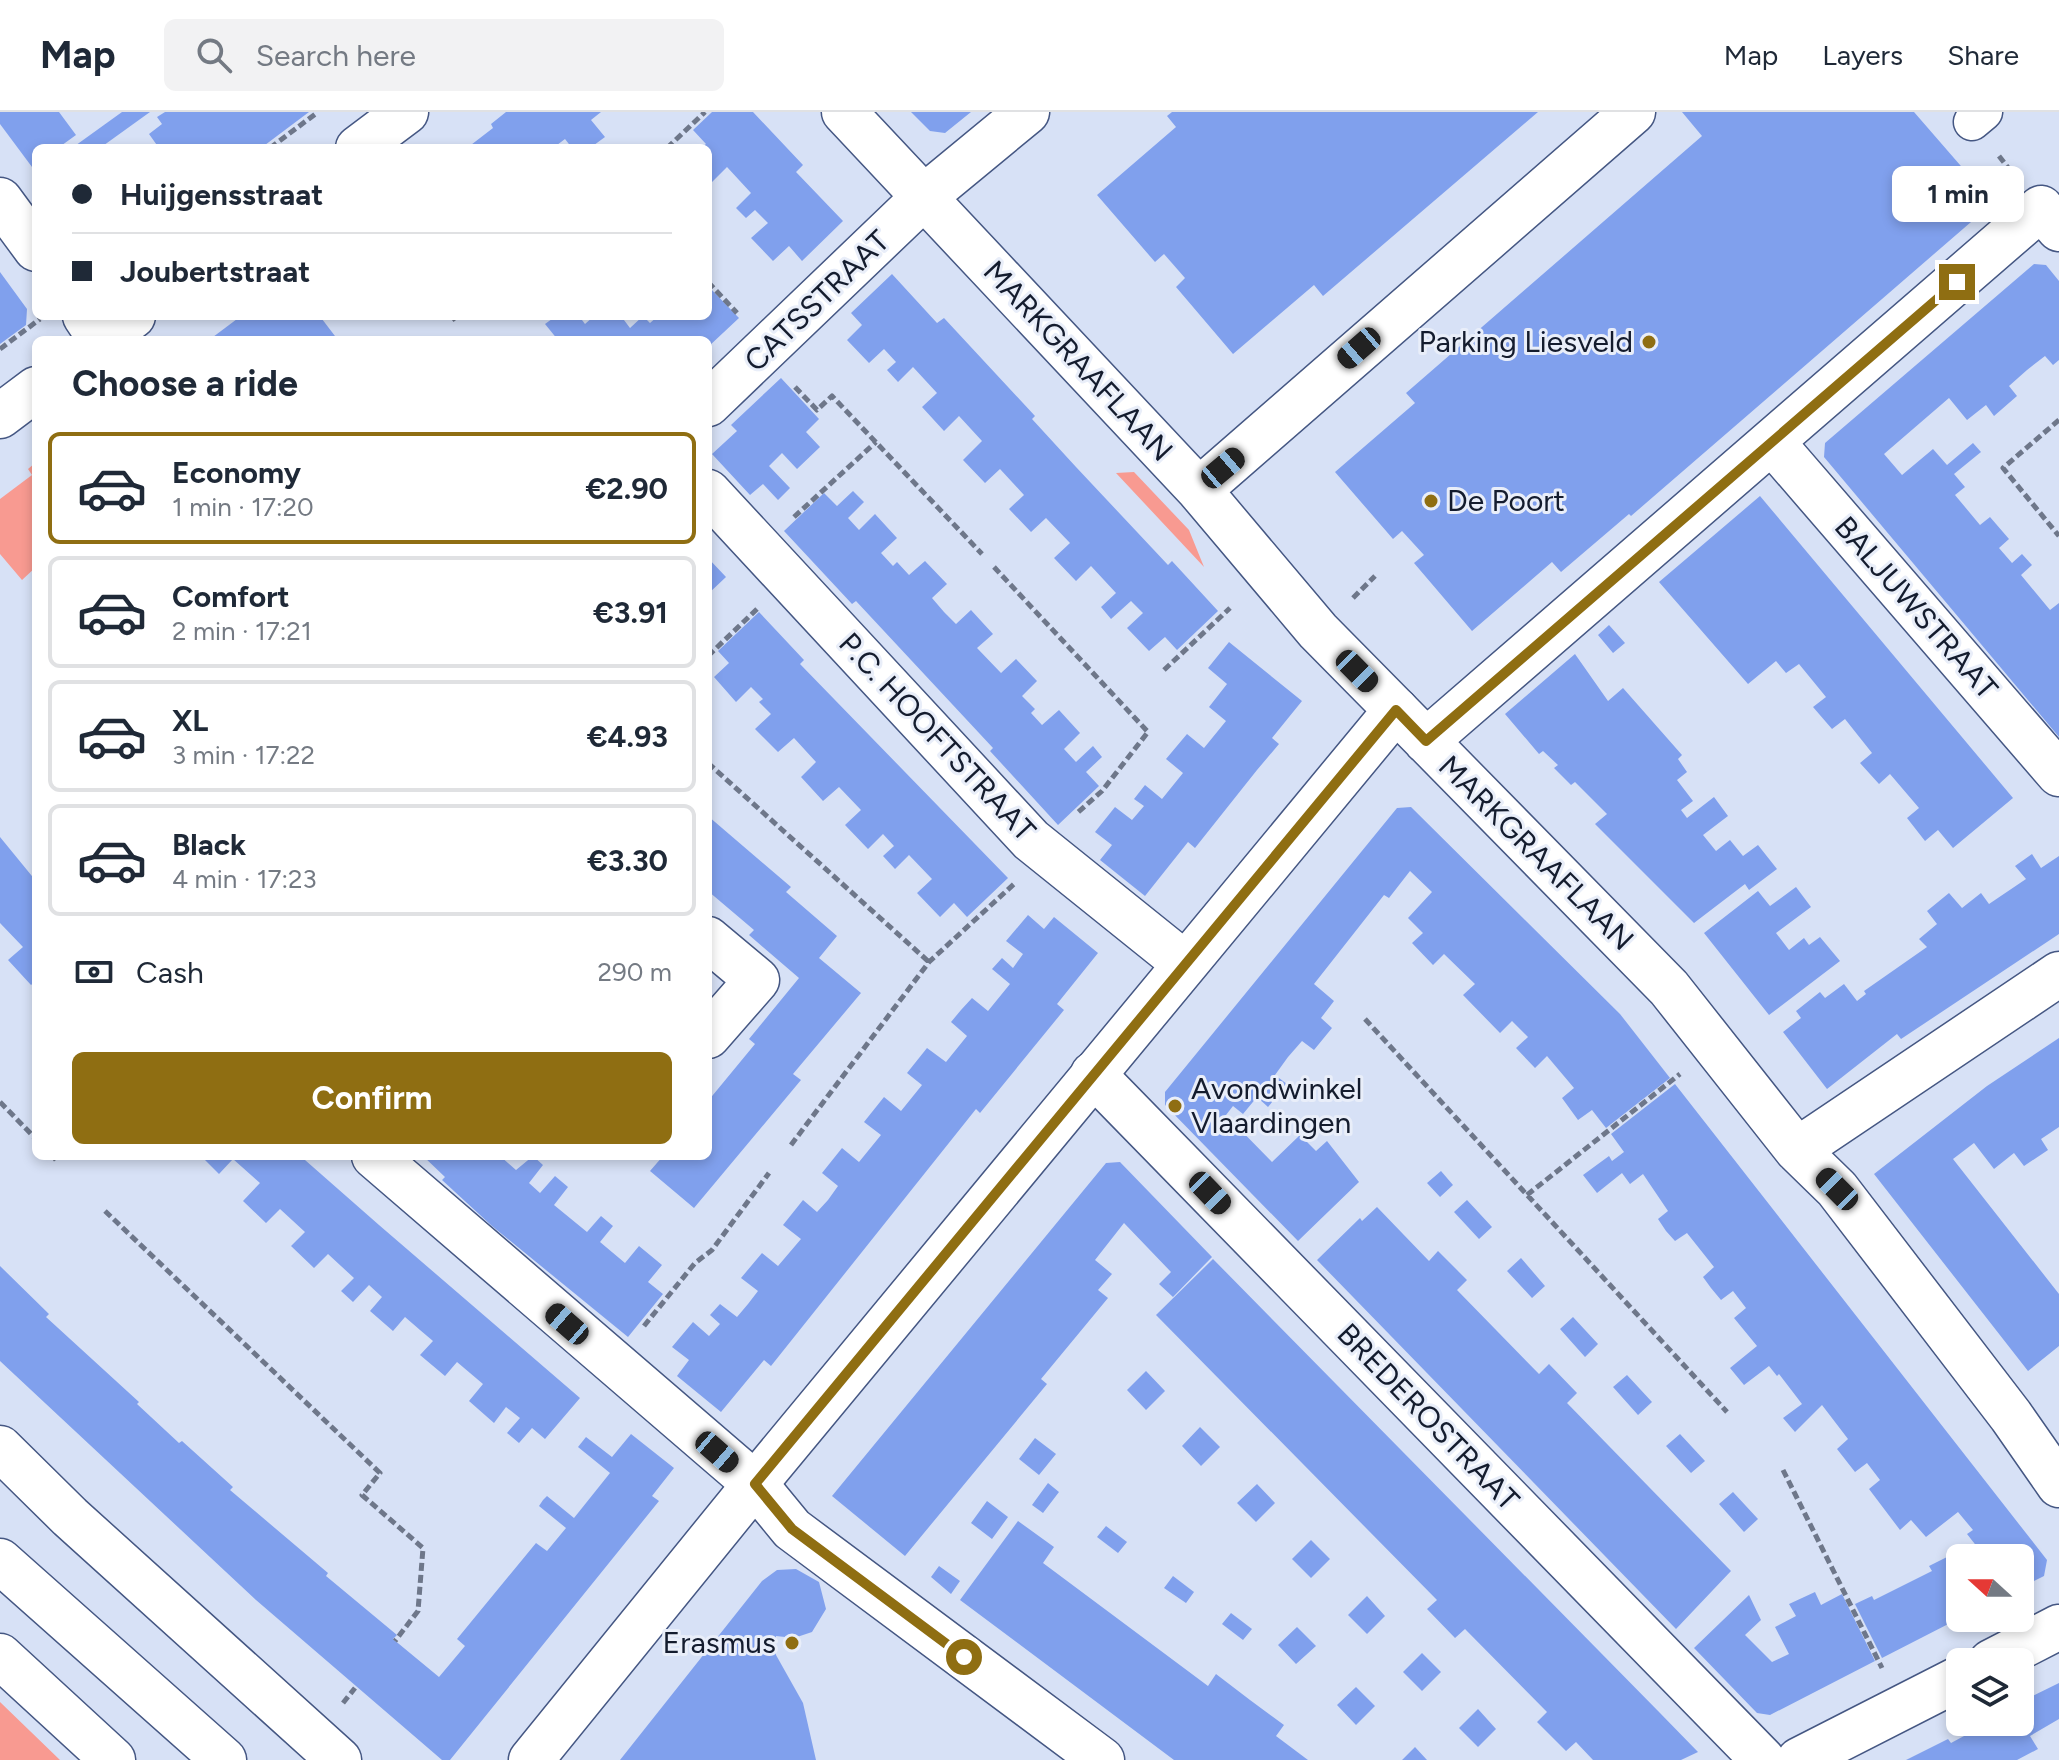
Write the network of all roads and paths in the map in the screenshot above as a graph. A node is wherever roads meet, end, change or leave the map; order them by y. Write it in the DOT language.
graph roads {
  1 [pos="318,112"];
  2 [pos="705,112"];
  3 [pos="844,112"];
  4 [pos="1027,112"];
  5 [pos="1633,112"];
  6 [pos="1978,117"];
  7 [pos="275,144"];
  8 [pos="671,144"];
  9 [pos="924,197"];
  10 [pos="0,200"];
  11 [pos="2050,219"];
  12 [pos="32,244"];
  13 [pos="39,320"];
  14 [pos="128,320"];
  15 [pos="106,336"];
  16 [pos="0,349"];
  17 [pos="763,353"];
  18 [pos="32,392"];
  19 [pos="712,400"];
  20 [pos="0,416"];
  21 [pos="2059,420"];
  22 [pos="876,442"];
  23 [pos="1772,442"];
  24 [pos="1199,490"];
  25 [pos="712,496"];
  26 [pos="2059,536"];
  27 [pos="760,547"];
  28 [pos="982,554"];
  29 [pos="994,567"];
  30 [pos="1375,576"];
  31 [pos="796,585"];
  32 [pos="1350,601"];
  33 [pos="1230,608"];
  34 [pos="712,652"];
  35 [pos="1164,670"];
  36 [pos="1396,710"];
  37 [pos="1426,741"];
  38 [pos="712,767"];
  39 [pos="2059,774"];
  40 [pos="1043,850"];
  41 [pos="712,942"];
  42 [pos="929,962"];
  43 [pos="1184,963"];
  44 [pos="2059,974"];
  45 [pos="1365,1019"];
  46 [pos="712,1031"];
  47 [pos="1715,1046"];
  48 [pos="1093,1074"];
  49 [pos="0,1102"];
  50 [pos="32,1135"];
  51 [pos="791,1145"];
  52 [pos="1797,1150"];
  53 [pos="379,1160"];
  54 [pos="769,1173"];
  55 [pos="1527,1195"];
  56 [pos="105,1211"];
  57 [pos="614,1363"];
  58 [pos="1727,1412"];
  59 [pos="0,1448"];
  60 [pos="1783,1470"];
  61 [pos="755,1484"];
  62 [pos="2059,1485"];
  63 [pos="0,1561"];
  64 [pos="2059,1627"];
  65 [pos="395,1641"];
  66 [pos="2018,1648"];
  67 [pos="0,1656"];
  68 [pos="1946,1685"];
  69 [pos="1900,1709"];
  70 [pos="113,1760"];
  71 [pos="224,1760"];
  72 [pos="339,1760"];
  73 [pos="531,1760"];
  74 [pos="1102,1760"];
  75 [pos="1763,1760"];
  76 [pos="1799,1760"];
  1 -- 7 [label="path"];
  2 -- 8 [label="path"];
  3 -- 9 [label="street, MARKGRAAFLAAN"];
  4 -- 9 [label="street, CATSSTRAAT"];
  5 -- 24 [label="street"];
  6 -- 11 [label="path"];
  9 -- 17 [label="street, CATSSTRAAT"];
  9 -- 24 [label="street, MARKGRAAFLAAN"];
  10 -- 12 [label="street"];
  11 -- 23 [label="street"];
  13 -- 16 [label="path"];
  14 -- 15 [label="street"];
  17 -- 19 [label="street, CATSSTRAAT"];
  17 -- 22 [label="path"];
  18 -- 20 [label="street"];
  21 -- 26 [label="path"];
  22 -- 27 [label="path"];
  22 -- 28 [label="path"];
  23 -- 37 [label="street"];
  23 -- 39 [label="street, BALJUWSTRAAT"];
  24 -- 36 [label="street, MARKGRAAFLAAN"];
  25 -- 27 [label="street, P.C. HOOFTSTRAAT"];
  27 -- 31 [label="street, P.C. HOOFTSTRAAT"];
  29 -- 40 [label="path"];
  30 -- 32 [label="path"];
  31 -- 34 [label="path"];
  31 -- 40 [label="street, P.C. HOOFTSTRAAT"];
  33 -- 35 [label="path"];
  36 -- 37 [label="street, MARKGRAAFLAAN"];
  36 -- 43 [label="street"];
  37 -- 47 [label="street, MARKGRAAFLAAN"];
  38 -- 42 [label="path"];
  40 -- 42 [label="path"];
  40 -- 43 [label="street, P.C. HOOFTSTRAAT"];
  41 -- 46 [label="street"];
  42 -- 51 [label="path"];
  43 -- 48 [label="street"];
  44 -- 52 [label="street"];
  45 -- 55 [label="path"];
  47 -- 52 [label="street, MARKGRAAFLAAN"];
  47 -- 55 [label="path"];
  48 -- 61 [label="street"];
  48 -- 75 [label="street, BREDEROSTRAAT"];
  49 -- 50 [label="path"];
  52 -- 62 [label="street, MARKGRAAFLAAN"];
  53 -- 57 [label="street"];
  54 -- 57 [label="path"];
  55 -- 58 [label="path"];
  56 -- 65 [label="path"];
  57 -- 61 [label="street"];
  59 -- 72 [label="street"];
  60 -- 69 [label="path"];
  61 -- 73 [label="street"];
  61 -- 74 [label="street"];
  63 -- 71 [label="street"];
  64 -- 66 [label="street"];
  67 -- 70 [label="street"];
  68 -- 69 [label="street"];
  69 -- 76 [label="street"];
}
